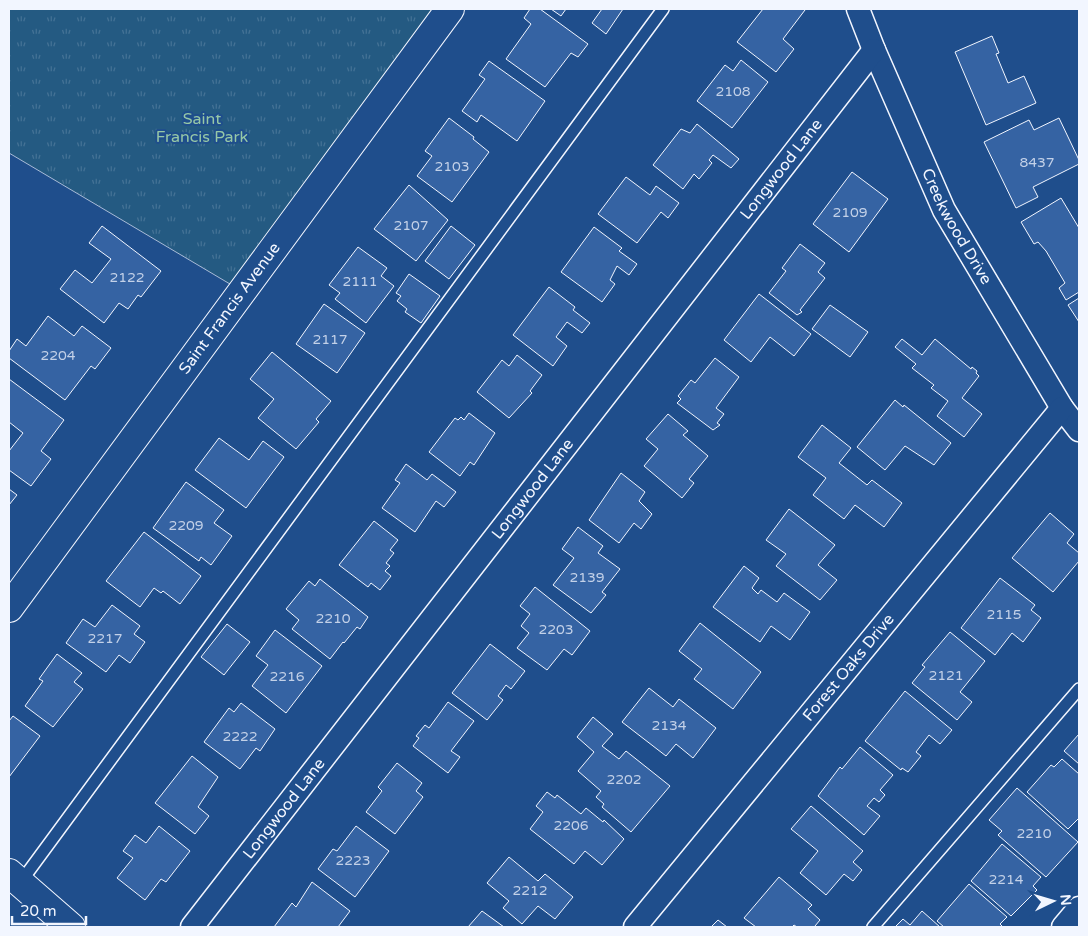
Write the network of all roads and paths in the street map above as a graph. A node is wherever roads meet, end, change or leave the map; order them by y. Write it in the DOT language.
graph roads {
  1 [pos="450,9"];
  2 [pos="663,9"];
  3 [pos="858,9"];
  4 [pos="874,50"];
  5 [pos="1062,408"];
  6 [pos="1079,430"];
  7 [pos="9,608"];
  8 [pos="1079,689"];
  9 [pos="14,878"];
  10 [pos="1079,908"];
  11 [pos="71,927"];
  12 [pos="192,927"];
  13 [pos="635,927"];
  14 [pos="873,927"];
  15 [pos="1063,927"];
  1 -- 7 [label="street, Saint Francis Avenue"];
  2 -- 9 [label="lane"];
  3 -- 4 [label="street, Creekwood Drive"];
  4 -- 5 [label="street, Creekwood Drive"];
  4 -- 12 [label="street, Longwood Lane"];
  5 -- 6 [label="street, Creekwood Drive"];
  5 -- 13 [label="street, Forest Oaks Drive"];
  8 -- 14 [label="lane"];
  9 -- 11 [label="street"];
  10 -- 15 [label="street"];
}
